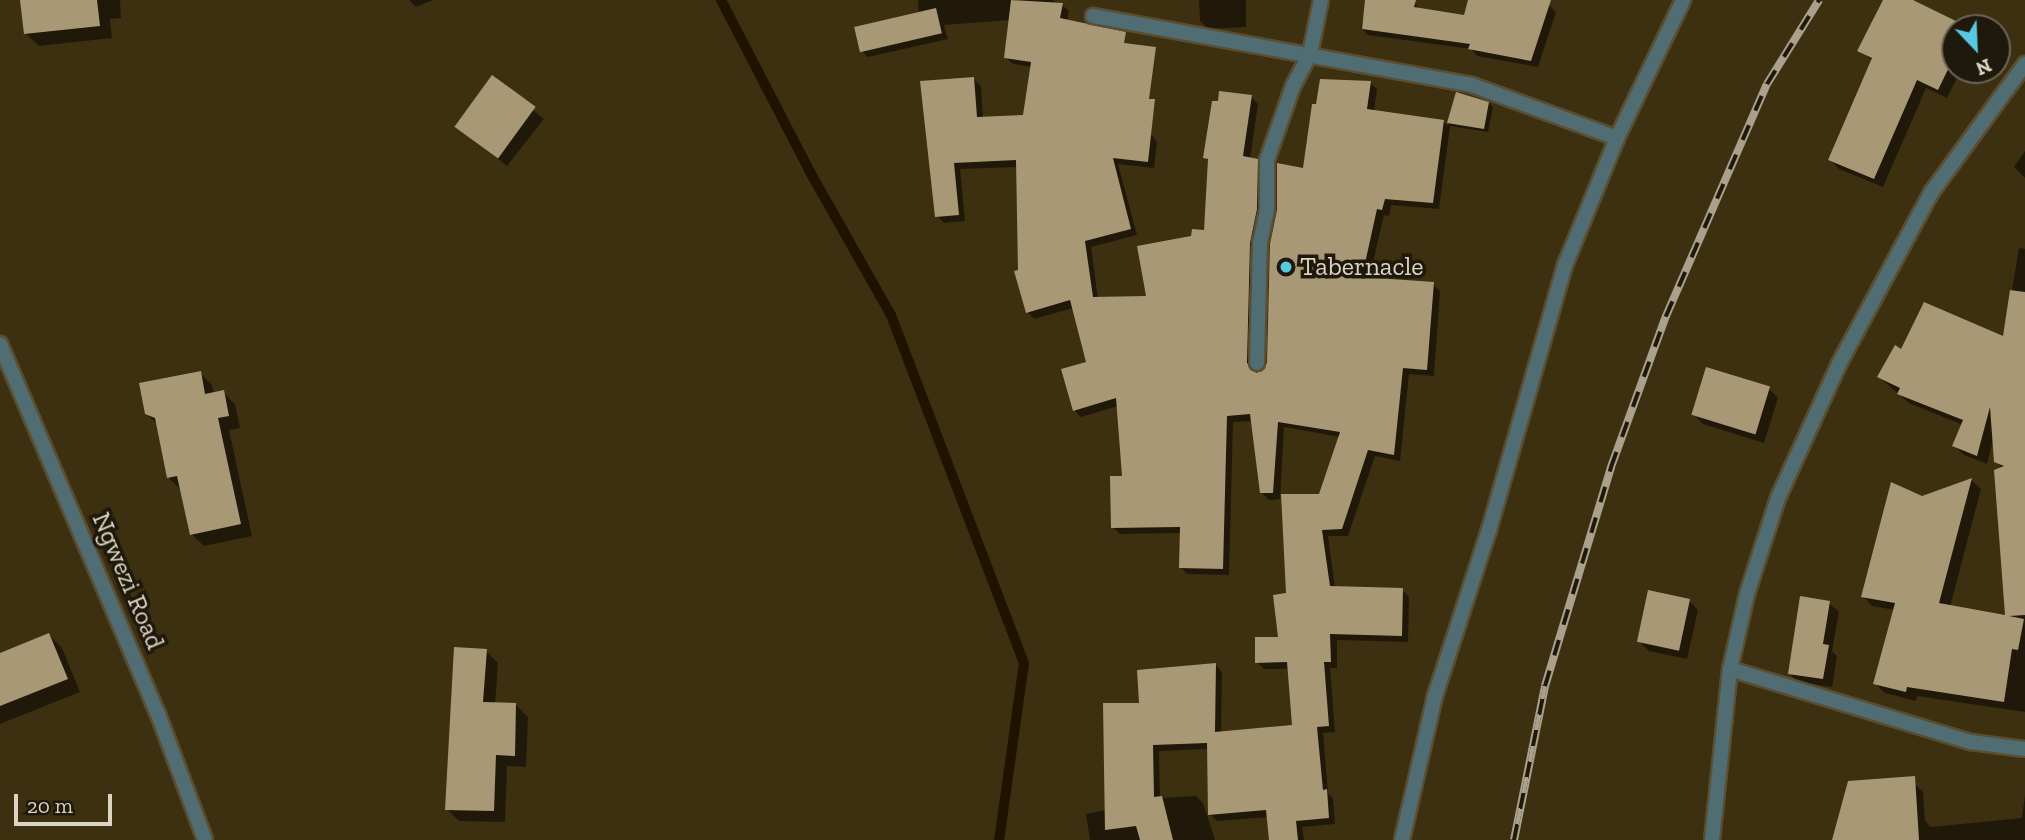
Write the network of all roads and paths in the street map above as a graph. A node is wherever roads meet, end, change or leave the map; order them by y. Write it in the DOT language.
graph roads {
  1 [pos="1321,0"];
  2 [pos="1683,0"];
  3 [pos="1093,16"];
  4 [pos="1310,54"];
  5 [pos="2025,64"];
  6 [pos="1616,138"];
  7 [pos="0,344"];
  8 [pos="1256,363"];
  9 [pos="1730,669"];
  10 [pos="2025,749"];
  11 [pos="205,840"];
  12 [pos="1402,840"];
  13 [pos="1712,840"];
  1 -- 4 [label="street"];
  2 -- 6 [label="street"];
  3 -- 4 [label="street"];
  4 -- 6 [label="street"];
  4 -- 8 [label="street"];
  5 -- 9 [label="street"];
  6 -- 12 [label="street"];
  7 -- 11 [label="street, Ngwezi Road"];
  9 -- 10 [label="street"];
  9 -- 13 [label="street"];
}
